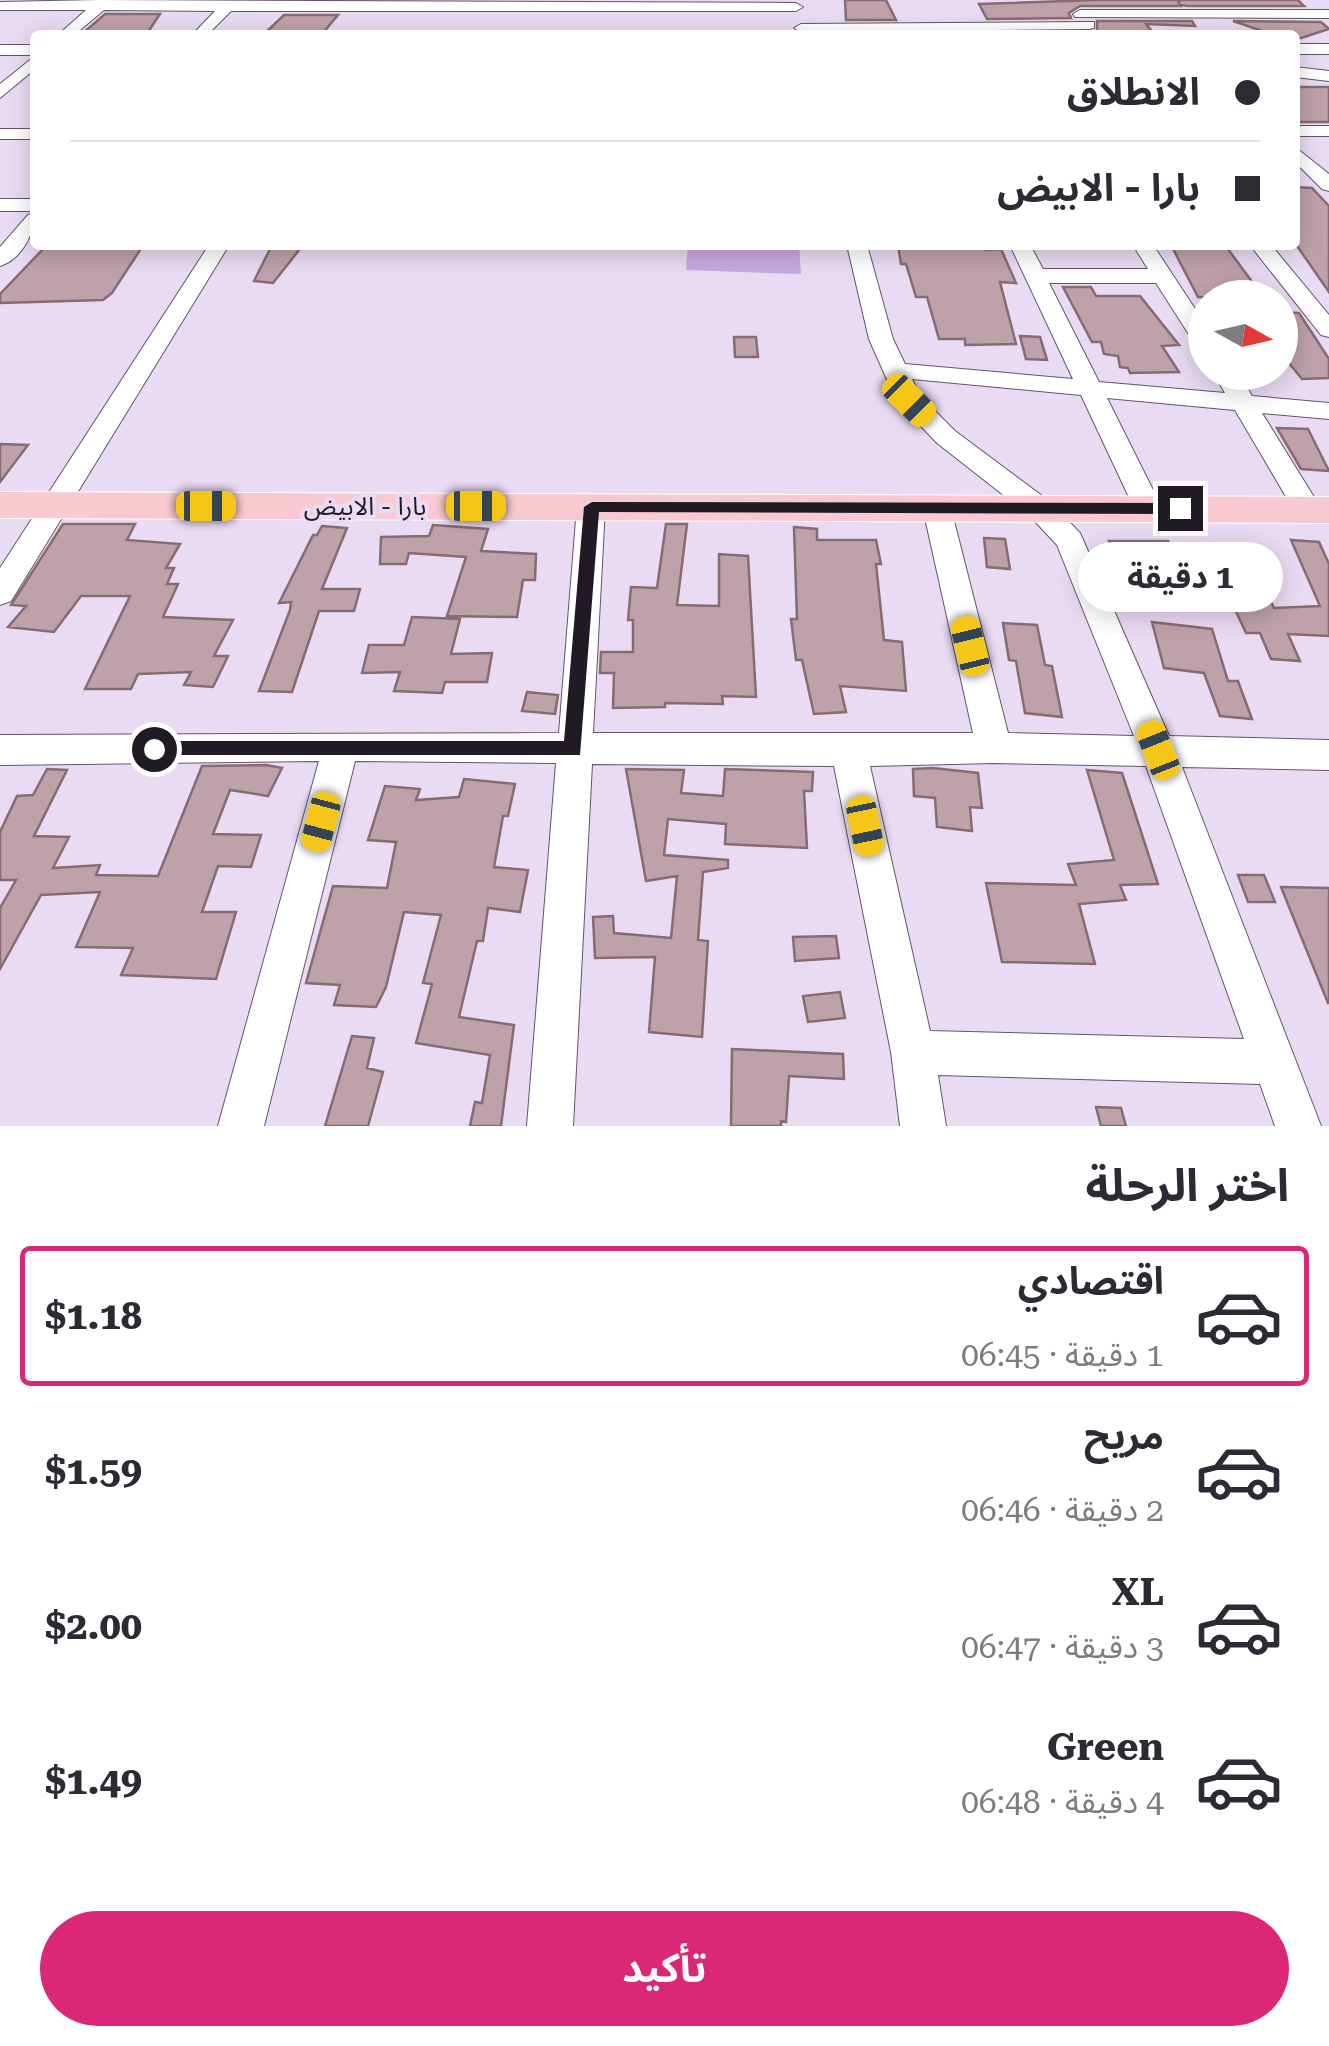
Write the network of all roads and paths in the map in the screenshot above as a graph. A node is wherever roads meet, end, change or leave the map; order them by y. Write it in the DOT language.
graph roads {
  1 [pos="1069,0"];
  2 [pos="1236,0"];
  3 [pos="151,1"];
  4 [pos="9,3"];
  5 [pos="230,3"];
  6 [pos="470,3"];
  7 [pos="794,3"];
  8 [pos="102,4"];
  9 [pos="1154,7"];
  10 [pos="1252,14"];
  11 [pos="1329,14"];
  12 [pos="994,24"];
  13 [pos="1090,24"];
  14 [pos="914,25"];
  15 [pos="71,30"];
  16 [pos="204,30"];
  17 [pos="801,30"];
  18 [pos="834,30"];
  19 [pos="1166,30"];
  20 [pos="1300,49"];
  21 [pos="1329,49"];
  22 [pos="0,50"];
  23 [pos="30,50"];
  24 [pos="30,65"];
  25 [pos="1300,73"];
  26 [pos="1329,76"];
  27 [pos="0,92"];
  28 [pos="1300,128"];
  29 [pos="1329,132"];
  30 [pos="0,134"];
  31 [pos="30,134"];
  32 [pos="1300,157"];
  33 [pos="1329,186"];
  34 [pos="1300,187"];
  35 [pos="0,205"];
  36 [pos="30,205"];
  37 [pos="30,224"];
  38 [pos="216,250"];
  39 [pos="858,250"];
  40 [pos="1022,250"];
  41 [pos="1146,250"];
  42 [pos="1264,250"];
  43 [pos="0,260"];
  44 [pos="1032,276"];
  45 [pos="1163,276"];
  46 [pos="1188,315"];
  47 [pos="1329,330"];
  48 [pos="892,370"];
  49 [pos="1090,388"];
  50 [pos="1236,390"];
  51 [pos="1244,402"];
  52 [pos="1329,411"];
  53 [pos="0,504"];
  54 [pos="52,505"];
  55 [pos="592,507"];
  56 [pos="1039,508"];
  57 [pos="1148,508"];
  58 [pos="937,510"];
  59 [pos="1319,510"];
  60 [pos="0,593"];
  61 [pos="341,746"];
  62 [pos="994,748"];
  63 [pos="573,749"];
  64 [pos="0,750"];
  65 [pos="1158,750"];
  66 [pos="849,752"];
  67 [pos="1329,755"];
  68 [pos="913,1052"];
  69 [pos="1272,1062"];
  70 [pos="241,1126"];
  71 [pos="550,1126"];
  72 [pos="924,1126"];
  73 [pos="1298,1126"];
  1 -- 13 [label="street"];
  2 -- 10 [label="street"];
  3 -- 5 [label="street"];
  3 -- 8 [label="street"];
  4 -- 8 [label="street"];
  5 -- 6 [label="street"];
  5 -- 8 [label="street"];
  5 -- 16 [label="street"];
  6 -- 7 [label="street"];
  6 -- 7 [label="street"];
  7 -- 17 [label="street"];
  8 -- 15 [label="street"];
  9 -- 10 [label="street"];
  9 -- 13 [label="street"];
  9 -- 19 [label="street"];
  10 -- 11 [label="street"];
  12 -- 13 [label="street"];
  12 -- 14 [label="street"];
  14 -- 18 [label="street"];
  20 -- 21 [label="street"];
  22 -- 23 [label="street"];
  24 -- 27 [label="street"];
  25 -- 26 [label="street"];
  28 -- 29 [label="street"];
  30 -- 31 [label="street"];
  32 -- 33 [label="street"];
  33 -- 34 [label="street"];
  35 -- 36 [label="street"];
  37 -- 43 [label="street"];
  38 -- 54 [label="street"];
  39 -- 48 [label="street"];
  40 -- 44 [label="street"];
  41 -- 45 [label="street"];
  42 -- 47 [label="street"];
  44 -- 45 [label="street"];
  44 -- 49 [label="street"];
  45 -- 46 [label="street"];
  48 -- 49 [label="street"];
  48 -- 56 [label="street"];
  49 -- 51 [label="street"];
  49 -- 57 [label="street"];
  50 -- 51 [label="street"];
  51 -- 52 [label="street"];
  51 -- 59 [label="street"];
  53 -- 54 [label="main road, بارا - الابيض"];
  54 -- 55 [label="main road, بارا - الابيض"];
  54 -- 60 [label="street"];
  55 -- 58 [label="main road, بارا - الابيض"];
  55 -- 63 [label="street"];
  56 -- 57 [label="main road, بارا - الابيض"];
  56 -- 58 [label="main road, بارا - الابيض"];
  56 -- 65 [label="street"];
  57 -- 59 [label="main road, بارا - الابيض"];
  58 -- 62 [label="street"];
  61 -- 63 [label="street"];
  61 -- 64 [label="street"];
  61 -- 70 [label="street"];
  62 -- 65 [label="street"];
  62 -- 66 [label="street"];
  63 -- 66 [label="street"];
  63 -- 71 [label="street"];
  65 -- 67 [label="street"];
  65 -- 69 [label="street"];
  66 -- 68 [label="street"];
  68 -- 69 [label="street"];
  68 -- 72 [label="street"];
  69 -- 73 [label="street"];
}
